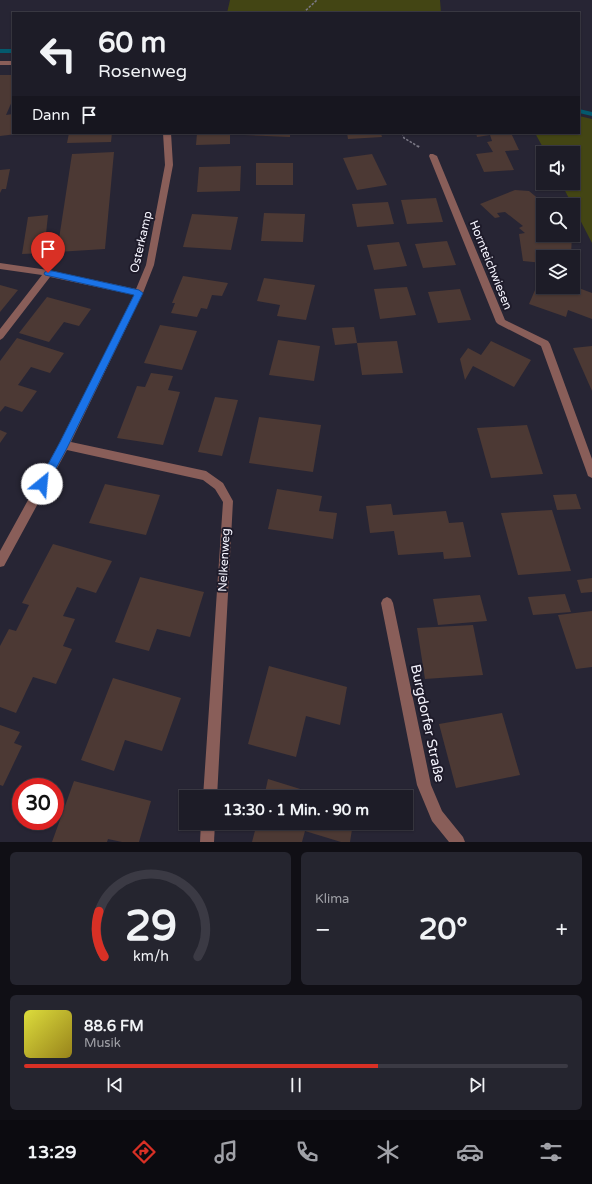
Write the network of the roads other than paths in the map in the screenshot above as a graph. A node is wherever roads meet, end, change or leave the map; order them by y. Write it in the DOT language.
graph roads {
  1 [pos="0,63"];
  2 [pos="12,63"];
  3 [pos="167,134"];
  4 [pos="433,156"];
  5 [pos="0,266"];
  6 [pos="48,273"];
  7 [pos="139,293"];
  8 [pos="0,336"];
  9 [pos="64,445"];
  10 [pos="592,473"];
  11 [pos="0,562"];
  12 [pos="387,603"];
  13 [pos="210,790"];
  14 [pos="208,830"];
  15 [pos="207,842"];
  16 [pos="458,842"];
  1 -- 2 [label="street"];
  3 -- 7 [label="street, Osterkamp"];
  4 -- 10 [label="street, Hornteichwiesen"];
  5 -- 6 [label="street"];
  6 -- 7 [label="street"];
  6 -- 8 [label="street"];
  7 -- 9 [label="street, Osterkamp"];
  9 -- 11 [label="street, Osterkamp"];
  9 -- 13 [label="street, Nelkenweg"];
  12 -- 16 [label="street, Burgdorfer Straße"];
  14 -- 15 [label="street"];
}
